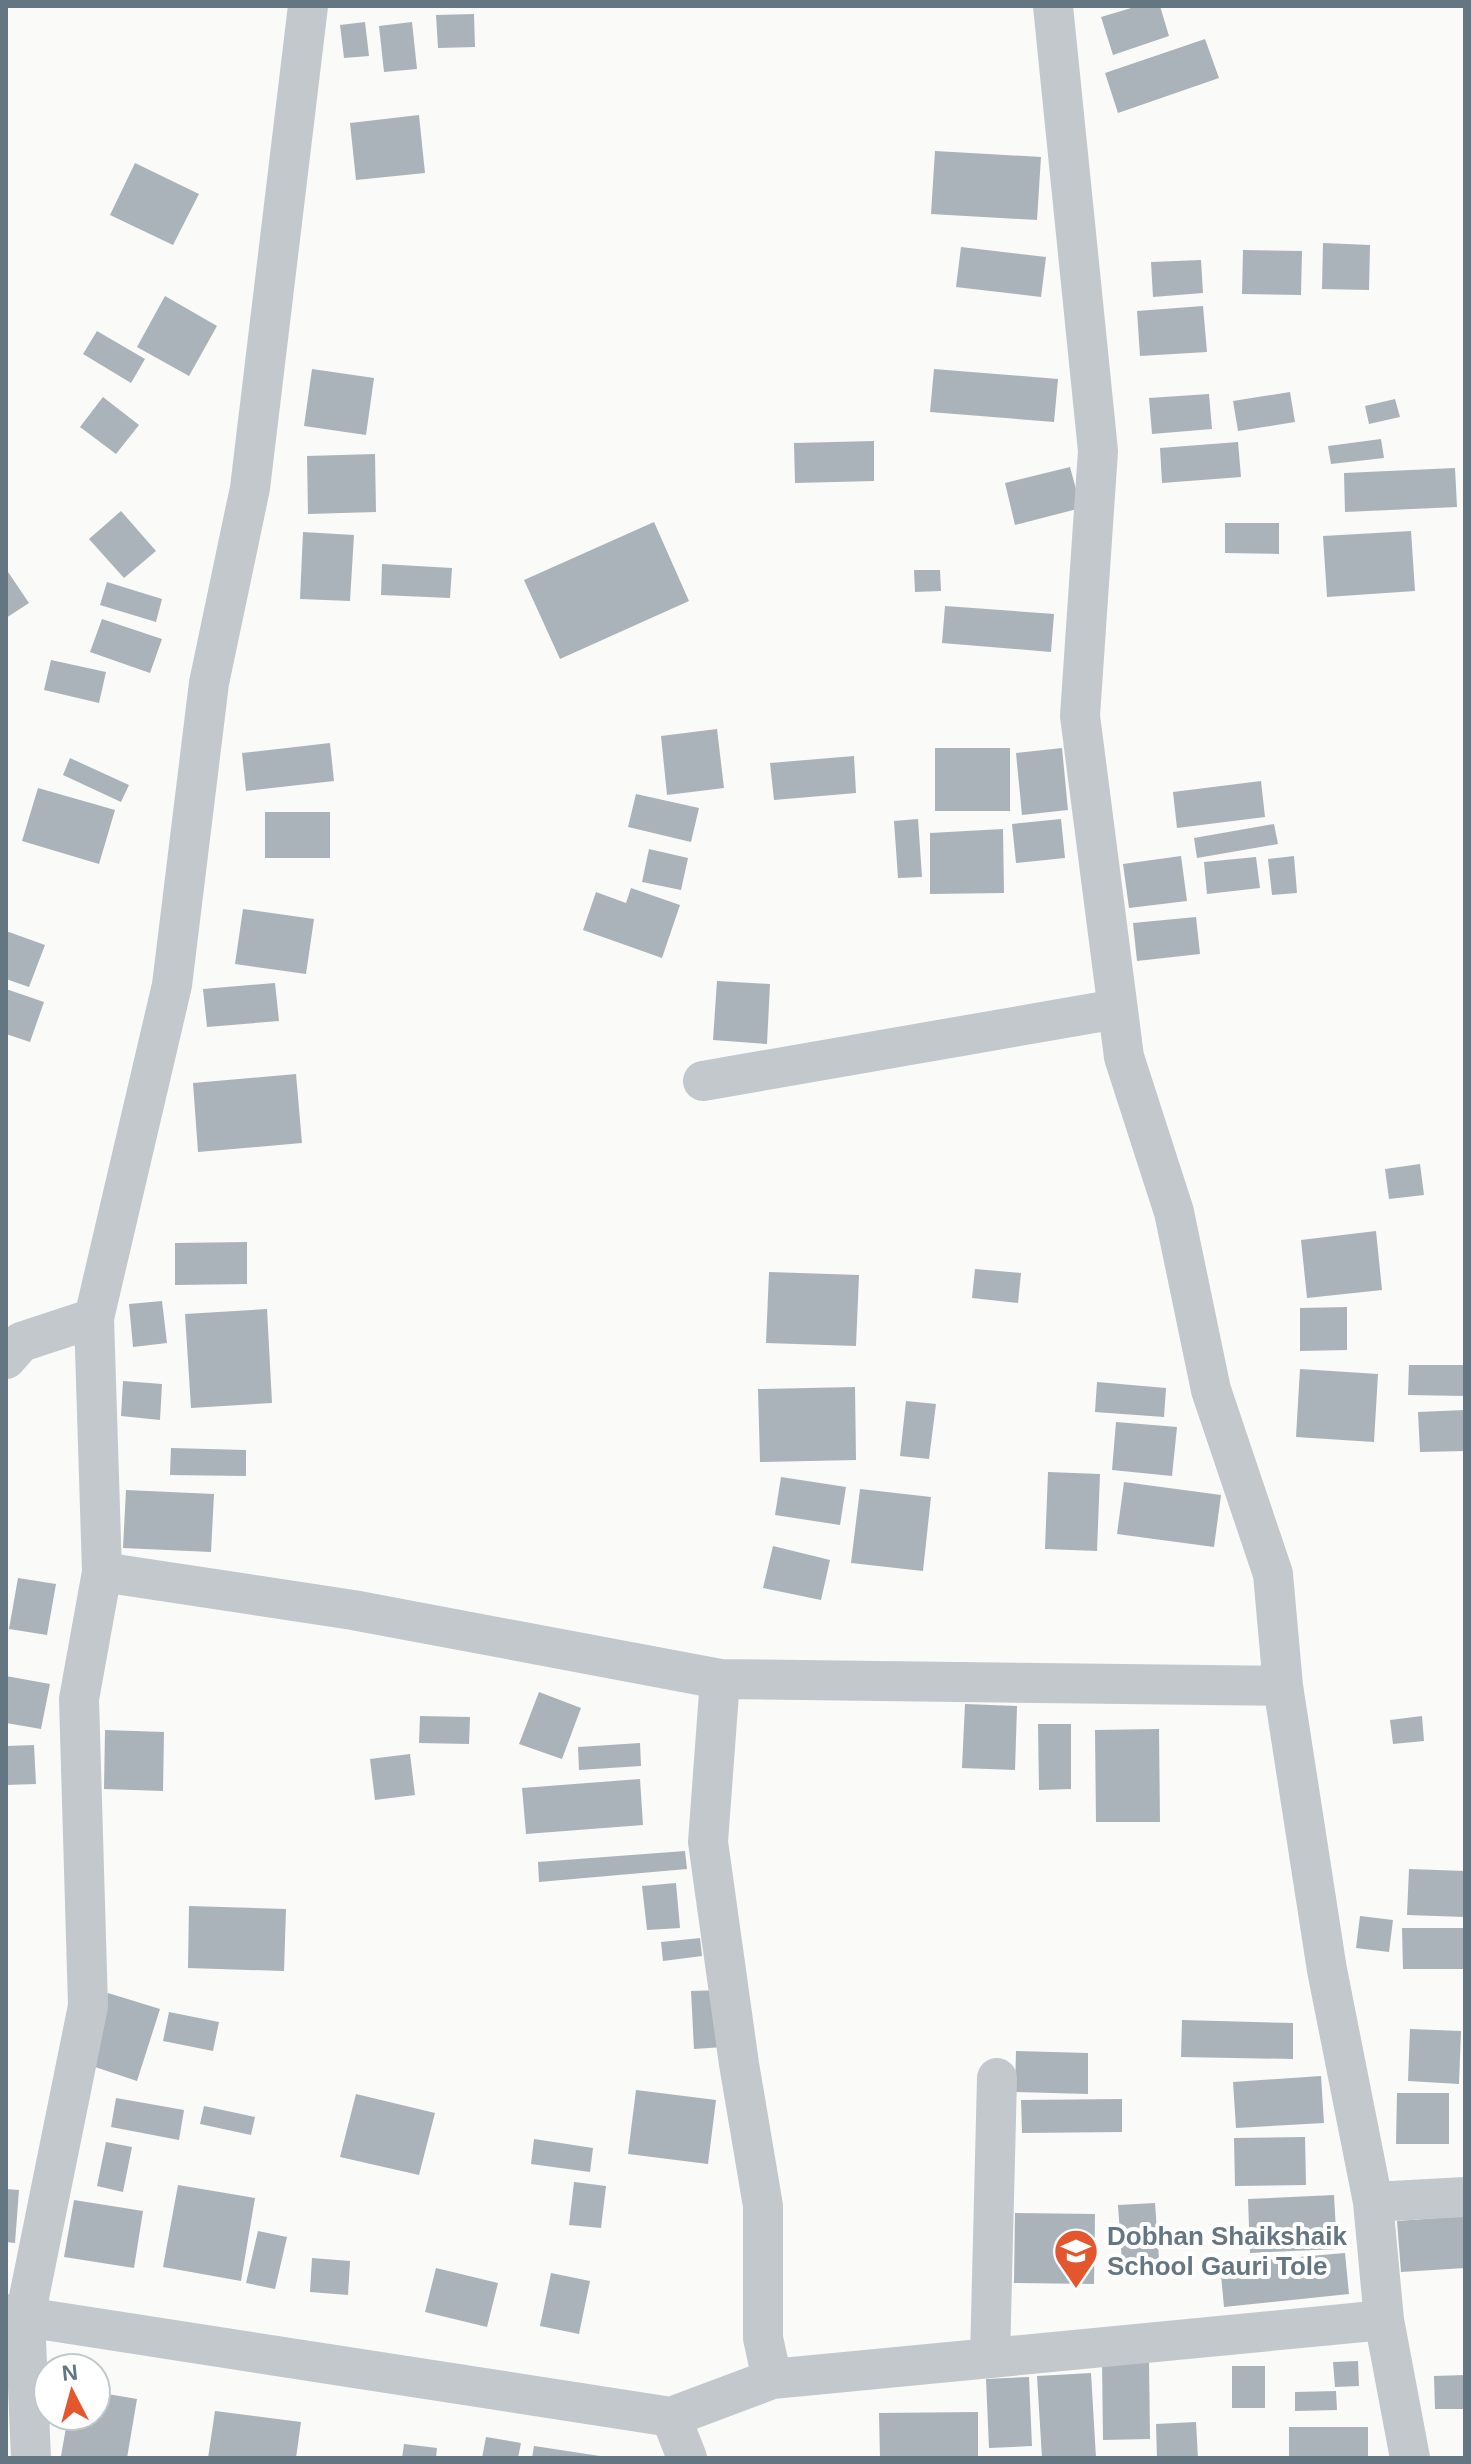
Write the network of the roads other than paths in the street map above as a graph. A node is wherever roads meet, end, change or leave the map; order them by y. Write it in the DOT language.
graph roads {
  1 [pos="308,6"];
  2 [pos="1053,6"];
  3 [pos="1117,1009"];
  4 [pos="703,1081"];
  5 [pos="94,1318"];
  6 [pos="6,1359"];
  7 [pos="102,1572"];
  8 [pos="720,1679"];
  9 [pos="1283,1686"];
  10 [pos="997,2078"];
  11 [pos="1465,2197"];
  12 [pos="1373,2202"];
  13 [pos="16,2316"];
  14 [pos="1384,2320"];
  15 [pos="990,2358"];
  16 [pos="772,2379"];
  17 [pos="671,2417"];
  18 [pos="31,2458"];
  19 [pos="687,2458"];
  20 [pos="1410,2458"];
  1 -- 5 [label="street"];
  2 -- 3 [label="street"];
  3 -- 4 [label="street"];
  3 -- 9 [label="street"];
  5 -- 6 [label="street"];
  5 -- 7 [label="street"];
  7 -- 8 [label="street"];
  7 -- 13 [label="street"];
  8 -- 9 [label="street"];
  8 -- 16 [label="street"];
  9 -- 12 [label="street"];
  10 -- 15 [label="street"];
  11 -- 12 [label="street"];
  12 -- 14 [label="street"];
  13 -- 17 [label="street"];
  13 -- 18 [label="street"];
  14 -- 15 [label="street"];
  14 -- 20 [label="street"];
  15 -- 16 [label="street"];
  16 -- 17 [label="street"];
  17 -- 19 [label="street"];
}
